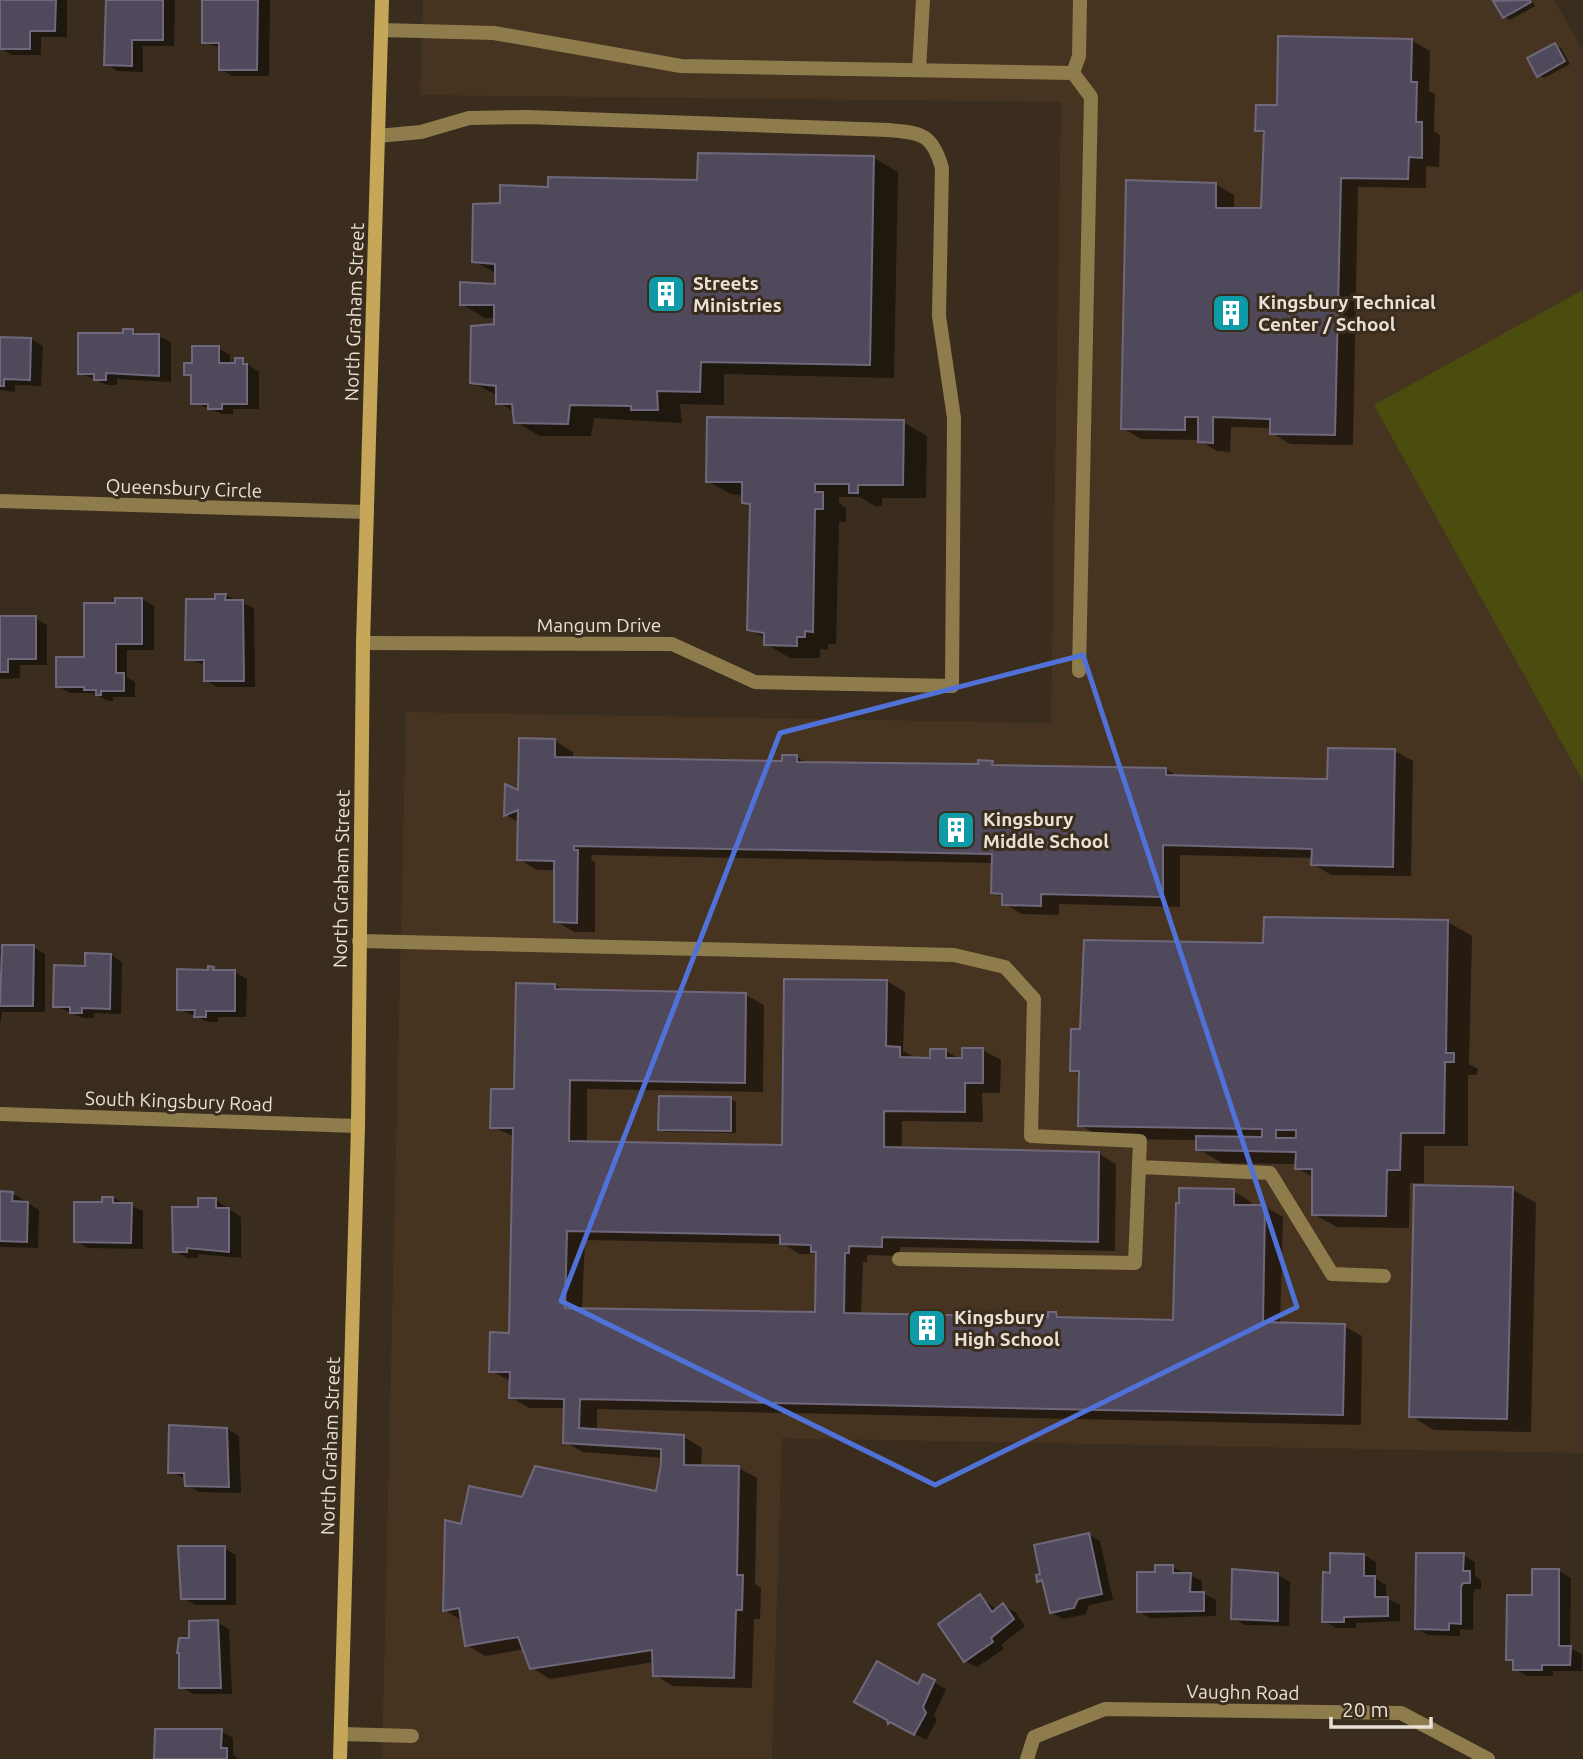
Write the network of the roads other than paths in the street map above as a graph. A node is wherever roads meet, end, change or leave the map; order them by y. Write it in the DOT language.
graph roads {
  1 [pos="382,0"];
  2 [pos="923,0"];
  3 [pos="1080,0"];
  4 [pos="381,30"];
  5 [pos="919,71"];
  6 [pos="1073,73"];
  7 [pos="378,136"];
  8 [pos="0,501"];
  9 [pos="367,512"];
  10 [pos="363,643"];
  11 [pos="1079,671"];
  12 [pos="359,941"];
  13 [pos="0,1114"];
  14 [pos="358,1126"];
  15 [pos="1140,1167"];
  16 [pos="899,1259"];
  17 [pos="1384,1276"];
  18 [pos="341,1734"];
  19 [pos="412,1735"];
  20 [pos="340,1759"];
  21 [pos="1027,1759"];
  22 [pos="1488,1759"];
  1 -- 4 [label="main road, North Graham Street"];
  2 -- 5 [label="street"];
  3 -- 6 [label="street"];
  4 -- 5 [label="street"];
  4 -- 7 [label="main road, North Graham Street"];
  5 -- 6 [label="street"];
  6 -- 11 [label="street"];
  7 -- 9 [label="main road, North Graham Street"];
  7 -- 10 [label="street, Mangum Drive"];
  8 -- 9 [label="street, Queensbury Circle"];
  9 -- 10 [label="main road, North Graham Street"];
  10 -- 12 [label="main road, North Graham Street"];
  12 -- 14 [label="main road, North Graham Street"];
  12 -- 15 [label="street"];
  13 -- 14 [label="street, South Kingsbury Road"];
  14 -- 18 [label="main road, North Graham Street"];
  15 -- 16 [label="street"];
  15 -- 17 [label="street"];
  18 -- 19 [label="street"];
  18 -- 20 [label="main road, North Graham Street"];
  21 -- 22 [label="street, Vaughn Road"];
}
